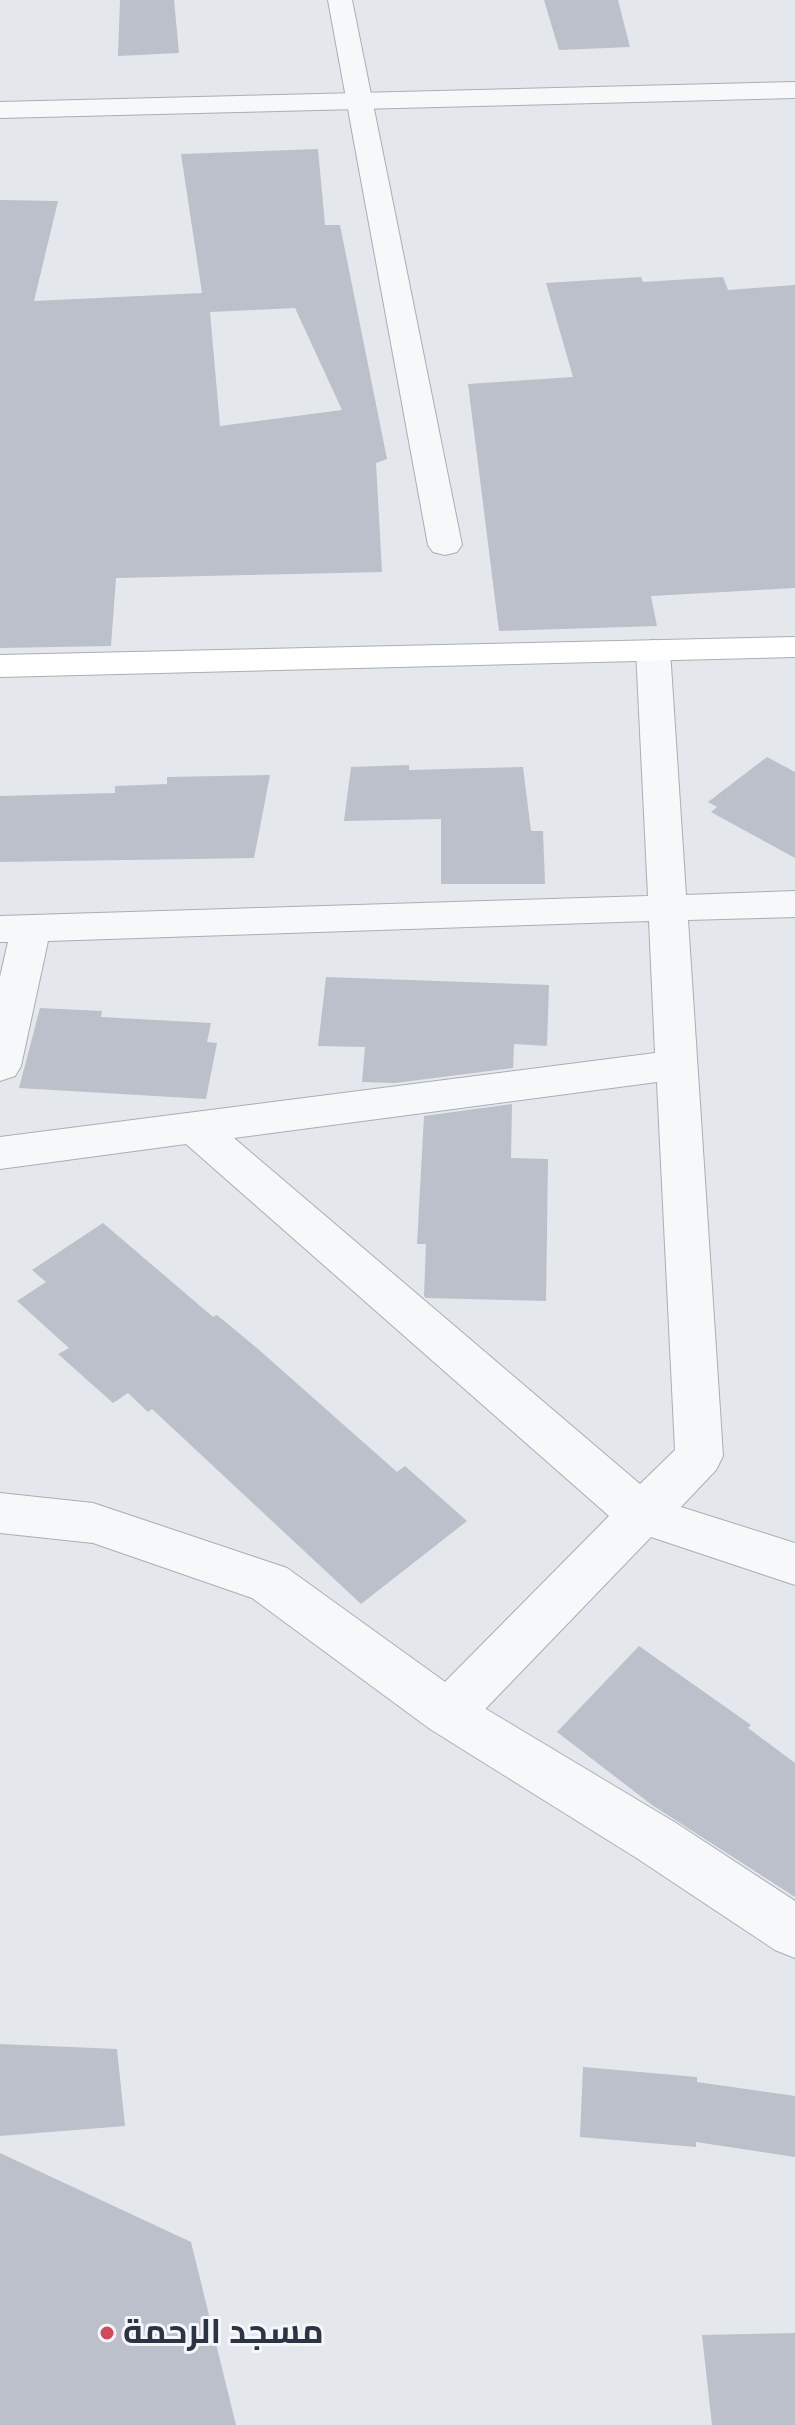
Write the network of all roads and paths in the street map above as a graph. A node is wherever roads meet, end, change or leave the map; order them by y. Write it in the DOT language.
graph roads {
  1 [pos="340,0"];
  2 [pos="795,65"];
  3 [pos="629,68"];
  4 [pos="675,68"];
  5 [pos="385,73"];
  6 [pos="324,74"];
  7 [pos="357,86"];
  8 [pos="795,90"];
  9 [pos="642,93"];
  10 [pos="0,110"];
  11 [pos="445,545"];
  12 [pos="795,647"];
  13 [pos="653,650"];
  14 [pos="0,666"];
  15 [pos="795,904"];
  16 [pos="668,910"];
  17 [pos="15,929"];
  18 [pos="676,1065"];
  19 [pos="0,1066"];
  20 [pos="195,1128"];
  21 [pos="0,1153"];
  22 [pos="0,1513"];
  23 [pos="641,1514"];
  24 [pos="795,1564"];
  25 [pos="448,1713"];
  26 [pos="795,1932"];
  1 -- 7 [label="street"];
  2 -- 4 [label="street"];
  3 -- 9 [label="street"];
  5 -- 7 [label="street"];
  6 -- 7 [label="street"];
  7 -- 9 [label="street"];
  7 -- 10 [label="street"];
  7 -- 11 [label="street"];
  8 -- 9 [label="street"];
  12 -- 13 [label="main road"];
  13 -- 14 [label="main road"];
  13 -- 16 [label="street"];
  15 -- 16 [label="street"];
  16 -- 17 [label="street"];
  16 -- 18 [label="street"];
  17 -- 19 [label="street"];
  18 -- 20 [label="street"];
  18 -- 23 [label="street"];
  20 -- 21 [label="street"];
  20 -- 23 [label="street"];
  22 -- 25 [label="street"];
  23 -- 24 [label="street"];
  23 -- 25 [label="street"];
  25 -- 26 [label="street"];
}
